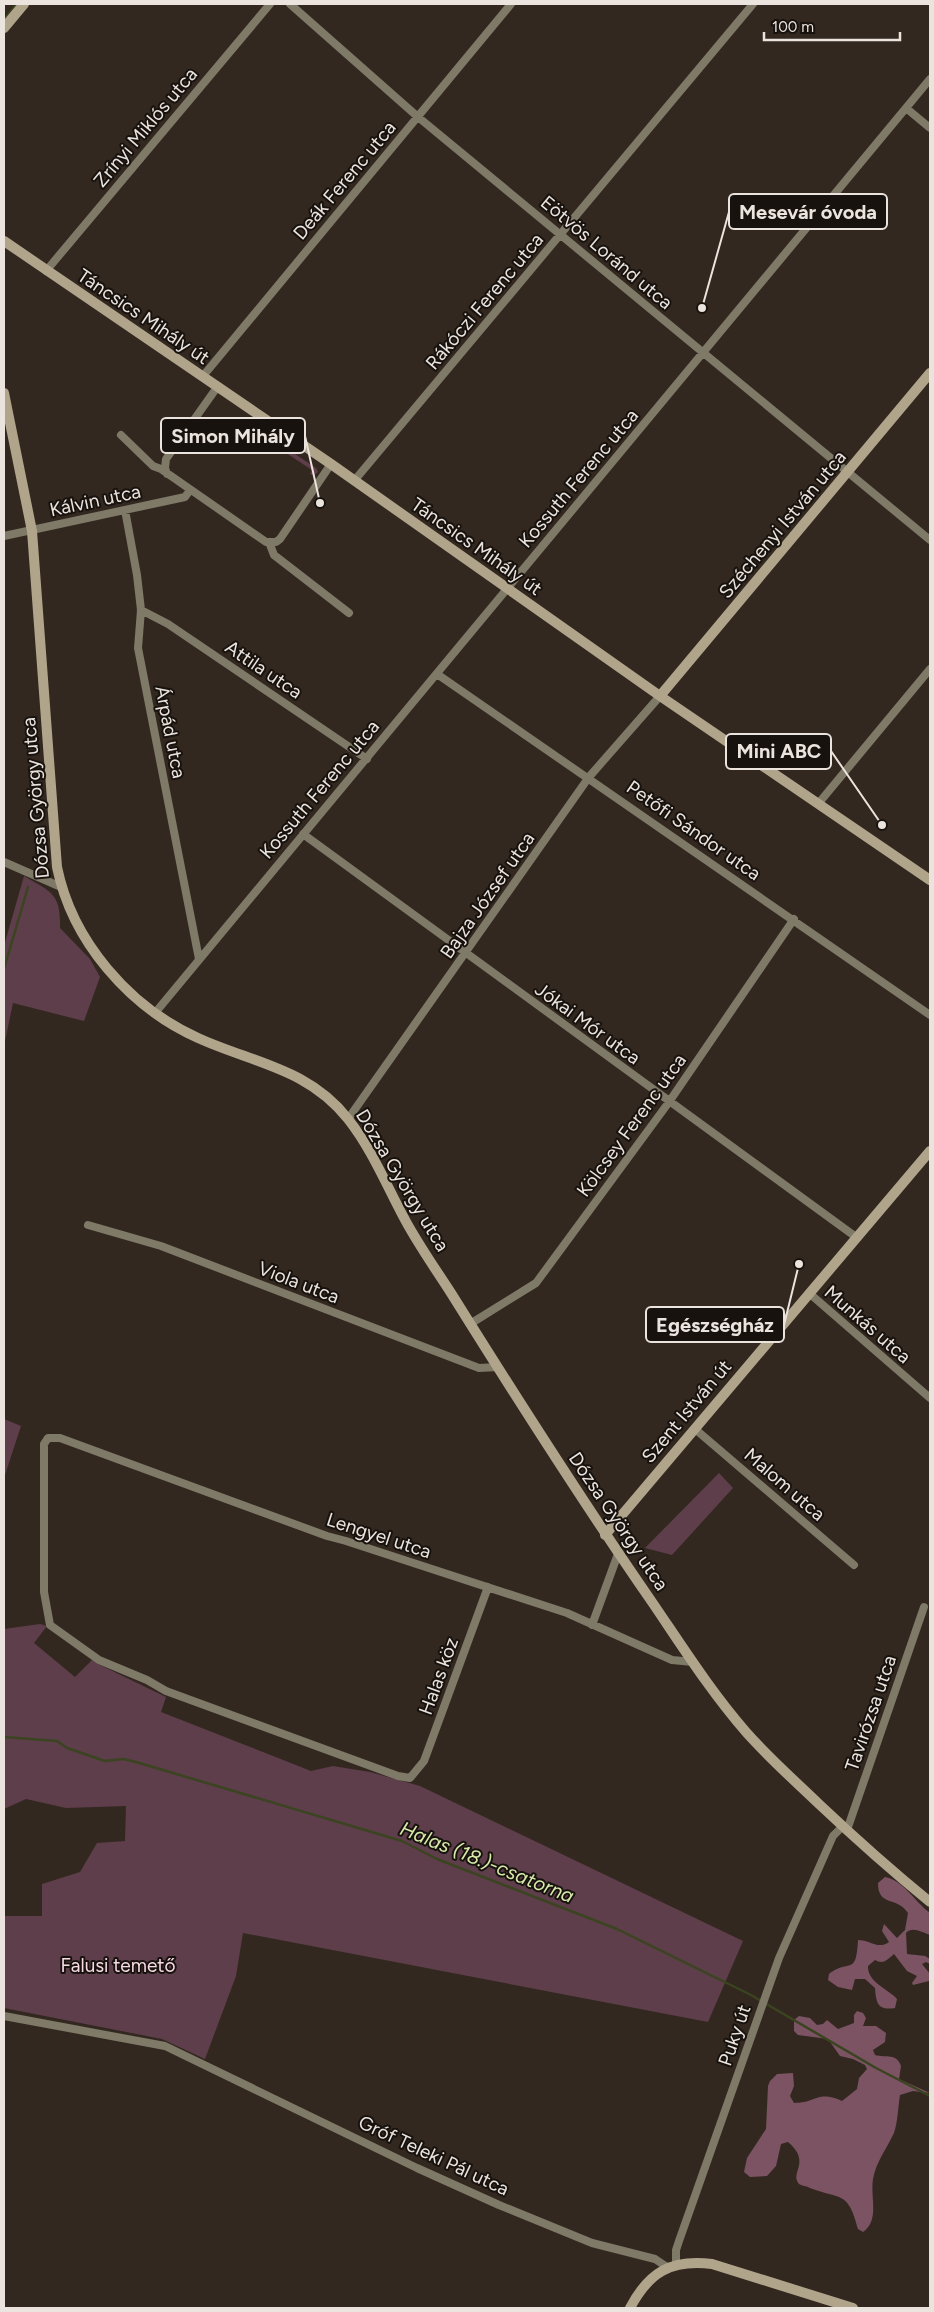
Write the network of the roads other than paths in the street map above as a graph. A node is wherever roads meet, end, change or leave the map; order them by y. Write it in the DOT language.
graph roads {
  1 [pos="24,4"];
  2 [pos="270,4"];
  3 [pos="290,4"];
  4 [pos="511,4"];
  5 [pos="753,4"];
  6 [pos="4,28"];
  7 [pos="930,79"];
  8 [pos="906,108"];
  9 [pos="418,117"];
  10 [pos="930,128"];
  11 [pos="561,234"];
  12 [pos="4,241"];
  13 [pos="46,272"];
  14 [pos="703,353"];
  15 [pos="930,374"];
  16 [pos="203,376"];
  17 [pos="218,386"];
  18 [pos="4,393"];
  19 [pos="121,435"];
  20 [pos="331,464"];
  21 [pos="848,470"];
  22 [pos="167,474"];
  23 [pos="354,481"];
  24 [pos="190,490"];
  25 [pos="125,510"];
  26 [pos="32,531"];
  27 [pos="4,536"];
  28 [pos="930,540"];
  29 [pos="269,542"];
  30 [pos="507,588"];
  31 [pos="141,610"];
  32 [pos="349,613"];
  33 [pos="930,669"];
  34 [pos="438,674"];
  35 [pos="660,696"];
  36 [pos="367,759"];
  37 [pos="589,777"];
  38 [pos="818,804"];
  39 [pos="303,834"];
  40 [pos="4,862"];
  41 [pos="930,880"];
  42 [pos="61,887"];
  43 [pos="794,919"];
  44 [pos="466,954"];
  45 [pos="199,959"];
  46 [pos="155,1013"];
  47 [pos="930,1015"];
  48 [pos="669,1102"];
  49 [pos="348,1119"];
  50 [pos="930,1151"];
  51 [pos="88,1225"];
  52 [pos="856,1237"];
  53 [pos="808,1293"];
  54 [pos="470,1324"];
  55 [pos="498,1367"];
  56 [pos="930,1398"];
  57 [pos="695,1429"];
  58 [pos="605,1535"];
  59 [pos="618,1554"];
  60 [pos="854,1565"];
  61 [pos="488,1587"];
  62 [pos="924,1607"];
  63 [pos="592,1625"];
  64 [pos="693,1662"];
  65 [pos="415,1774"];
  66 [pos="845,1828"];
  67 [pos="930,1902"];
  68 [pos="4,2016"];
  69 [pos="672,2265"];
  70 [pos="630,2308"];
  71 [pos="853,2308"];
  1 -- 6 [label="main road"];
  2 -- 13 [label="street, Zrínyi Miklós utca"];
  3 -- 9 [label="street, Eötvös Loránd utca"];
  4 -- 9 [label="street, Deák Ferenc utca"];
  5 -- 11 [label="street, Rákóczi Ferenc utca"];
  7 -- 8 [label="street, Kossuth Ferenc utca"];
  8 -- 10 [label="street"];
  8 -- 14 [label="street, Kossuth Ferenc utca"];
  9 -- 11 [label="street, Eötvös Loránd utca"];
  9 -- 16 [label="street, Deák Ferenc utca"];
  11 -- 14 [label="street, Eötvös Loránd utca"];
  11 -- 23 [label="street, Rákóczi Ferenc utca"];
  12 -- 13 [label="main road, Táncsics Mihály út"];
  13 -- 16 [label="main road, Táncsics Mihály út"];
  14 -- 21 [label="street, Eötvös Loránd utca"];
  14 -- 30 [label="street, Kossuth Ferenc utca"];
  15 -- 21 [label="main road, Széchenyi István utca"];
  16 -- 17 [label="main road, Táncsics Mihály út"];
  17 -- 20 [label="main road, Táncsics Mihály út"];
  17 -- 22 [label="street"];
  18 -- 26 [label="main road, Dózsa György utca"];
  19 -- 22 [label="street"];
  20 -- 23 [label="main road, Táncsics Mihály út"];
  20 -- 29 [label="street"];
  21 -- 28 [label="street, Eötvös Loránd utca"];
  21 -- 35 [label="main road, Széchenyi István utca"];
  22 -- 24 [label="street"];
  23 -- 30 [label="main road, Táncsics Mihály út"];
  24 -- 25 [label="street, Kálvin utca"];
  24 -- 29 [label="street"];
  25 -- 26 [label="street, Kálvin utca"];
  25 -- 31 [label="street, Árpád utca"];
  26 -- 27 [label="street, Kálvin utca"];
  26 -- 42 [label="main road, Dózsa György utca"];
  29 -- 32 [label="street"];
  30 -- 34 [label="street, Kossuth Ferenc utca"];
  30 -- 35 [label="main road, Táncsics Mihály út"];
  31 -- 36 [label="street, Attila utca"];
  31 -- 45 [label="street, Árpád utca"];
  33 -- 38 [label="street"];
  34 -- 36 [label="street, Kossuth Ferenc utca"];
  34 -- 37 [label="street, Petőfi Sándor utca"];
  35 -- 37 [label="street, Bajza József utca"];
  35 -- 38 [label="main road, Táncsics Mihály út"];
  36 -- 39 [label="street, Kossuth Ferenc utca"];
  37 -- 43 [label="street, Petőfi Sándor utca"];
  37 -- 44 [label="street, Bajza József utca"];
  38 -- 41 [label="main road, Táncsics Mihály út"];
  39 -- 44 [label="street, Jókai Mór utca"];
  39 -- 45 [label="street, Kossuth Ferenc utca"];
  40 -- 42 [label="street"];
  42 -- 46 [label="main road, Dózsa György utca"];
  43 -- 47 [label="street, Petőfi Sándor utca"];
  43 -- 48 [label="street, Kölcsey Ferenc utca"];
  44 -- 48 [label="street, Jókai Mór utca"];
  44 -- 49 [label="street, Bajza József utca"];
  45 -- 46 [label="street, Kossuth Ferenc utca"];
  46 -- 49 [label="main road, Dózsa György utca"];
  48 -- 52 [label="street, Jókai Mór utca"];
  48 -- 54 [label="street, Kölcsey Ferenc utca"];
  49 -- 54 [label="main road, Dózsa György utca"];
  50 -- 52 [label="main road, Szent István út"];
  51 -- 55 [label="street, Viola utca"];
  52 -- 53 [label="main road, Szent István út"];
  53 -- 56 [label="street, Munkás utca"];
  53 -- 57 [label="main road, Szent István út"];
  54 -- 55 [label="main road, Dózsa György utca"];
  55 -- 58 [label="main road, Dózsa György utca"];
  57 -- 58 [label="main road, Szent István út"];
  57 -- 60 [label="street, Malom utca"];
  58 -- 59 [label="main road, Dózsa György utca"];
  59 -- 63 [label="street"];
  59 -- 64 [label="main road, Dózsa György utca"];
  61 -- 63 [label="street, Lengyel utca"];
  61 -- 65 [label="street, Halas köz"];
  61 -- 65 [label="street, Lengyel utca"];
  62 -- 66 [label="street, Tavirózsa utca"];
  63 -- 64 [label="street, Lengyel utca"];
  64 -- 66 [label="main road, Dózsa György utca"];
  66 -- 67 [label="main road, Dózsa György utca"];
  66 -- 69 [label="street, Puky út"];
  68 -- 69 [label="street, Gróf Teleki Pál utca"];
  69 -- 70 [label="main road"];
  69 -- 71 [label="main road"];
}
